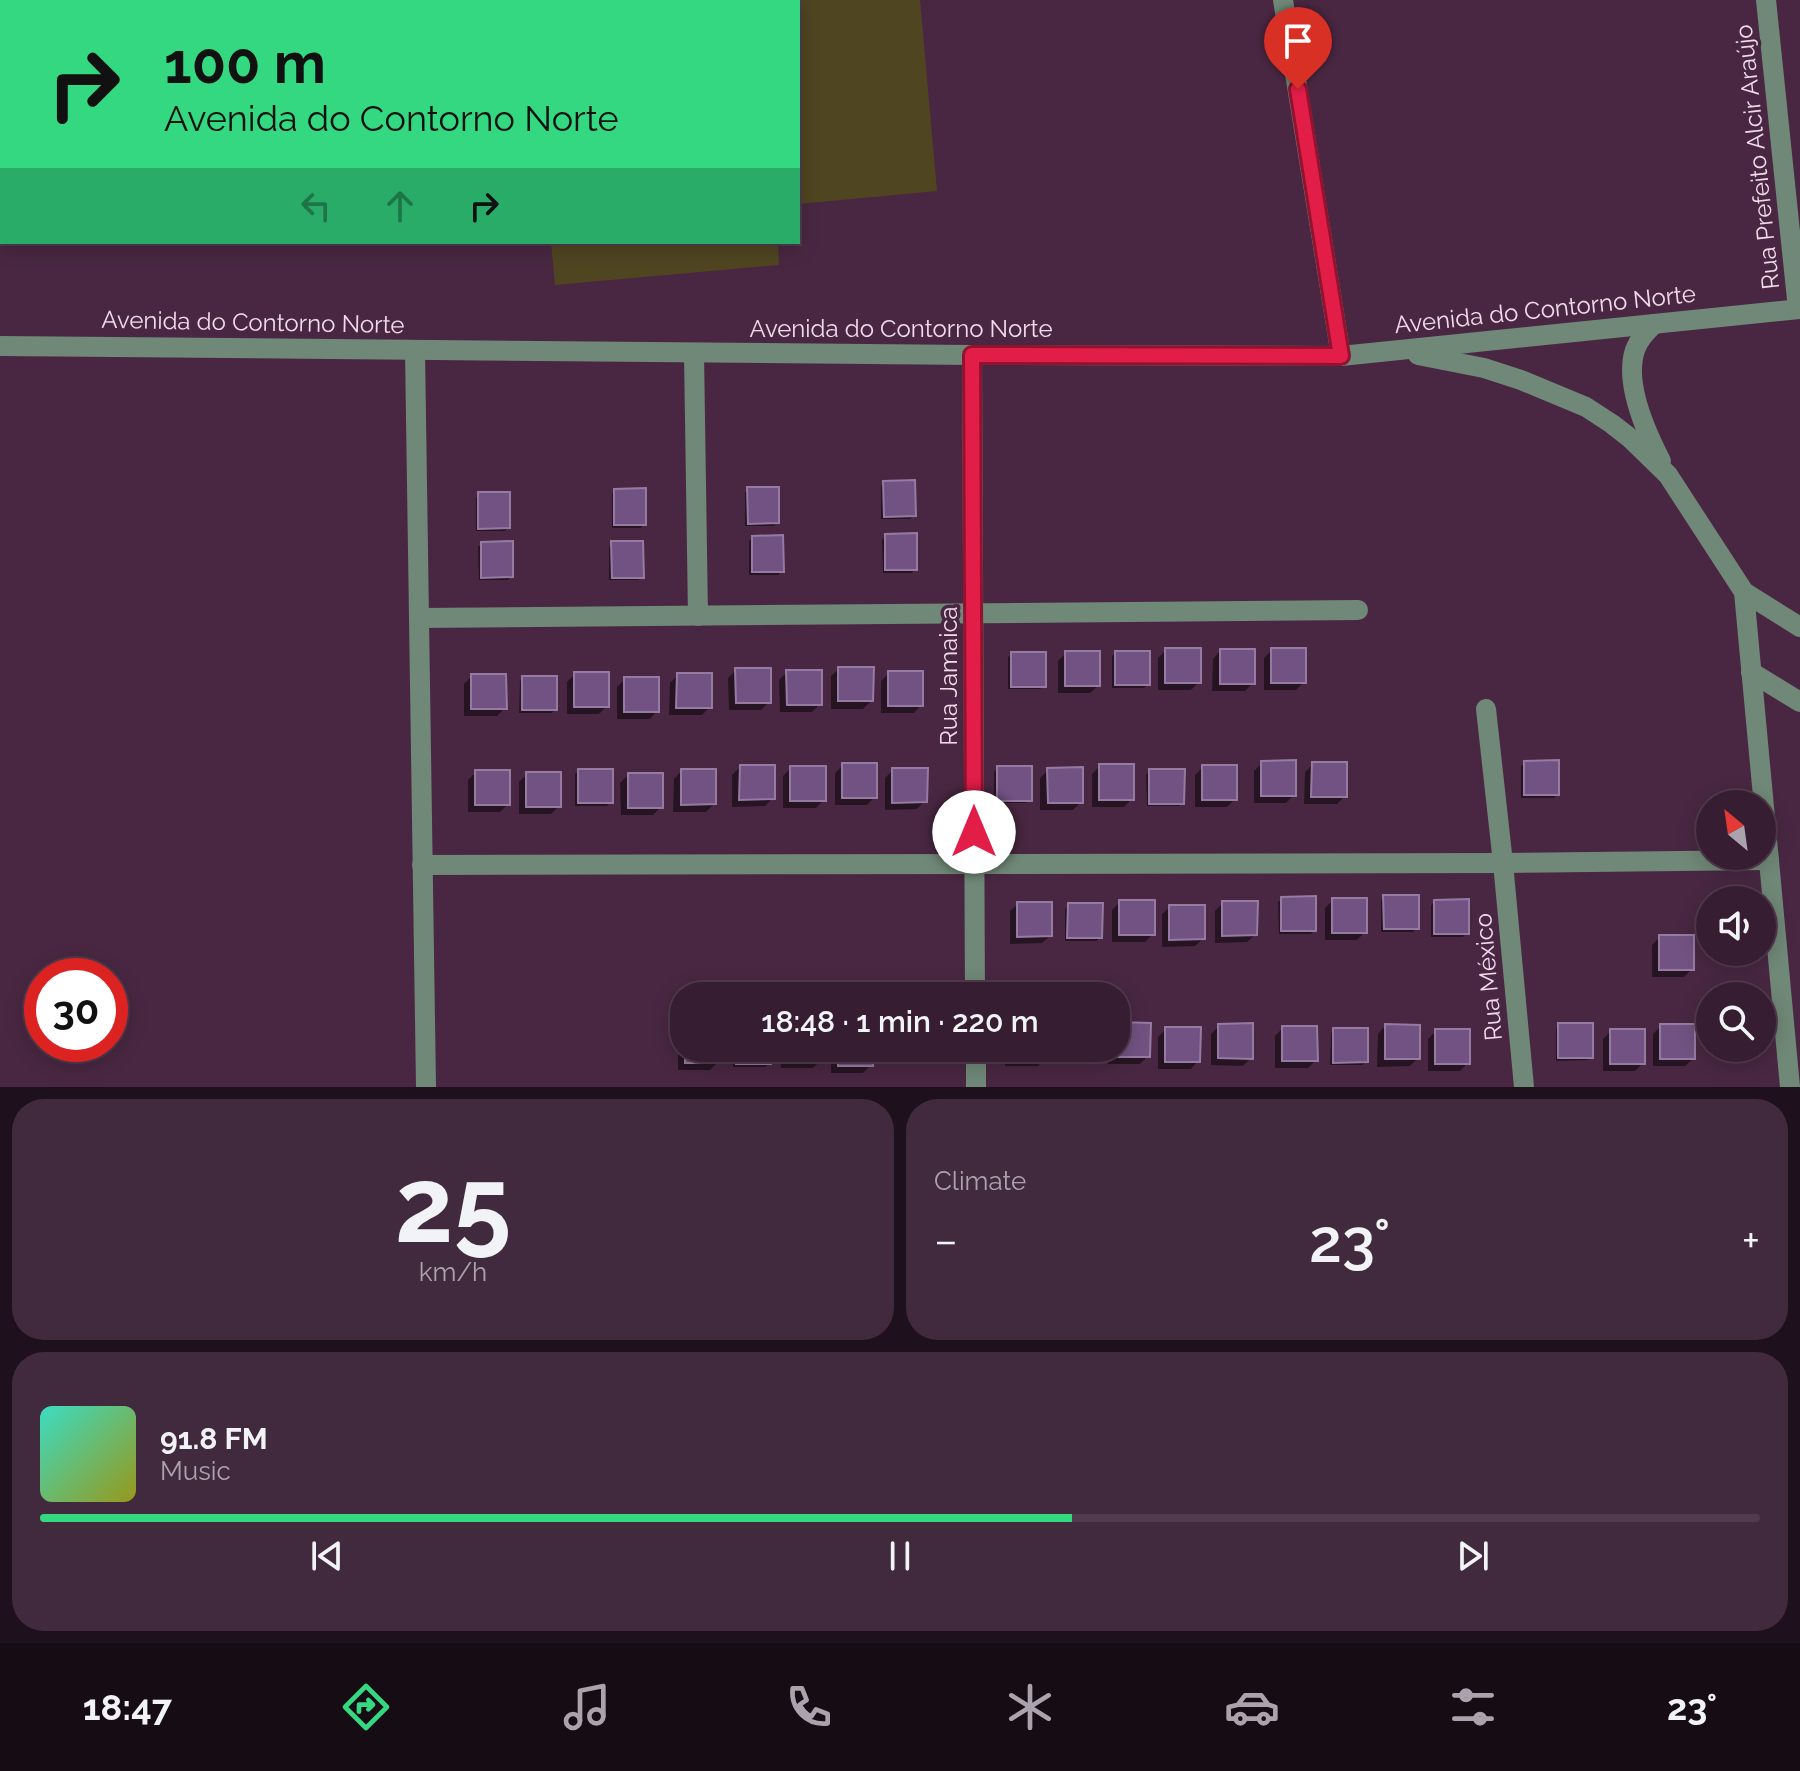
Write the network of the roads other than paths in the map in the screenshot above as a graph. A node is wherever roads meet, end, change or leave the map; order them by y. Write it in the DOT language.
graph roads {
  1 [pos="1283,0"];
  2 [pos="1766,0"];
  3 [pos="1799,309"];
  4 [pos="1654,324"];
  5 [pos="0,346"];
  6 [pos="415,350"];
  7 [pos="1401,351"];
  8 [pos="694,353"];
  9 [pos="972,355"];
  10 [pos="1341,356"];
  11 [pos="1668,475"];
  12 [pos="1744,592"];
  13 [pos="1358,610"];
  14 [pos="973,613"];
  15 [pos="698,616"];
  16 [pos="419,618"];
  17 [pos="1800,627"];
  18 [pos="1751,672"];
  19 [pos="1800,702"];
  20 [pos="1486,709"];
  21 [pos="1762,790"];
  22 [pos="1696,861"];
  23 [pos="1503,863"];
  24 [pos="975,864"];
  25 [pos="422,865"];
  26 [pos="1770,870"];
  27 [pos="975,982"];
  28 [pos="976,1062"];
  29 [pos="426,1087"];
  30 [pos="976,1087"];
  31 [pos="1524,1087"];
  32 [pos="1790,1087"];
  1 -- 10 [label="street"];
  2 -- 3 [label="street, Rua Prefeito Alcir Araújo"];
  3 -- 4 [label="street, Avenida do Contorno Norte"];
  4 -- 7 [label="street, Avenida do Contorno Norte"];
  4 -- 11 [label="street"];
  5 -- 6 [label="street, Avenida do Contorno Norte"];
  6 -- 8 [label="street, Avenida do Contorno Norte"];
  6 -- 16 [label="street"];
  7 -- 10 [label="street, Avenida do Contorno Norte"];
  7 -- 11 [label="street"];
  8 -- 9 [label="street, Avenida do Contorno Norte"];
  8 -- 15 [label="street"];
  9 -- 10 [label="street, Avenida do Contorno Norte"];
  9 -- 14 [label="street, Rua Jamaica"];
  11 -- 12 [label="street"];
  12 -- 17 [label="street"];
  12 -- 18 [label="street"];
  13 -- 14 [label="street"];
  14 -- 15 [label="street"];
  14 -- 24 [label="street, Rua Jamaica"];
  15 -- 16 [label="street"];
  16 -- 25 [label="street"];
  18 -- 19 [label="street"];
  18 -- 21 [label="street"];
  20 -- 23 [label="street, Rua México"];
  22 -- 23 [label="street"];
  23 -- 24 [label="street"];
  23 -- 31 [label="street, Rua México"];
  24 -- 25 [label="street"];
  24 -- 27 [label="street, Rua Jamaica"];
  25 -- 29 [label="street"];
  26 -- 32 [label="street"];
  28 -- 30 [label="street"];
}
